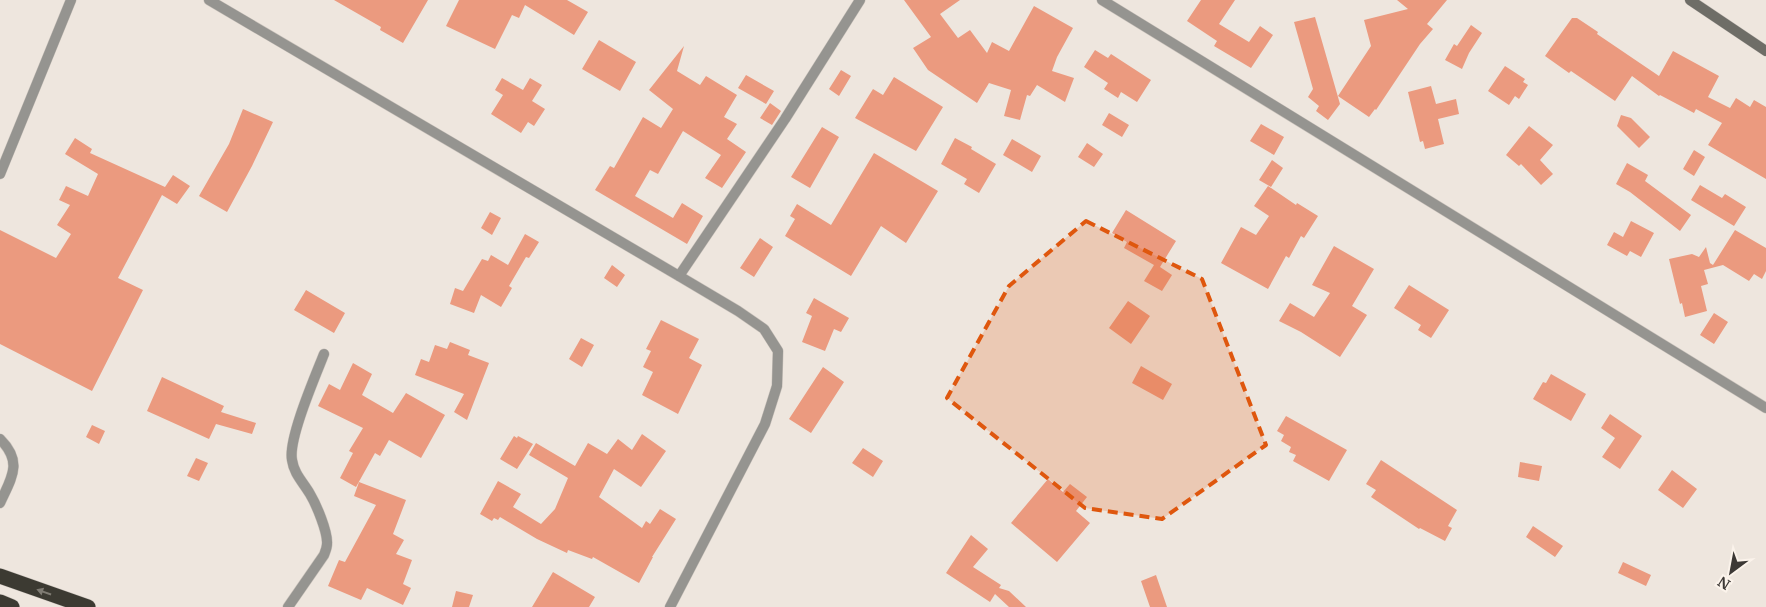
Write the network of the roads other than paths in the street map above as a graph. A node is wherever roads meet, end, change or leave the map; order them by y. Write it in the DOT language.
graph roads {
  1 [pos="71,0"];
  2 [pos="209,0"];
  3 [pos="860,0"];
  4 [pos="1102,0"];
  5 [pos="1690,0"];
  6 [pos="1766,51"];
  7 [pos="0,174"];
  8 [pos="679,276"];
  9 [pos="324,354"];
  10 [pos="1766,408"];
  11 [pos="0,439"];
  12 [pos="0,503"];
  13 [pos="0,576"];
  14 [pos="0,602"];
  15 [pos="12,607"];
  16 [pos="88,607"];
  17 [pos="288,607"];
  18 [pos="670,607"];
  1 -- 7 [label="street"];
  2 -- 8 [label="street"];
  3 -- 8 [label="street"];
  4 -- 10 [label="street"];
  5 -- 6 [label="street"];
  8 -- 18 [label="street"];
  9 -- 17 [label="street"];
  11 -- 12 [label="street"];
  16 -- 13 [label="highway, one-way"];
  14 -- 15 [label="highway"];
}
